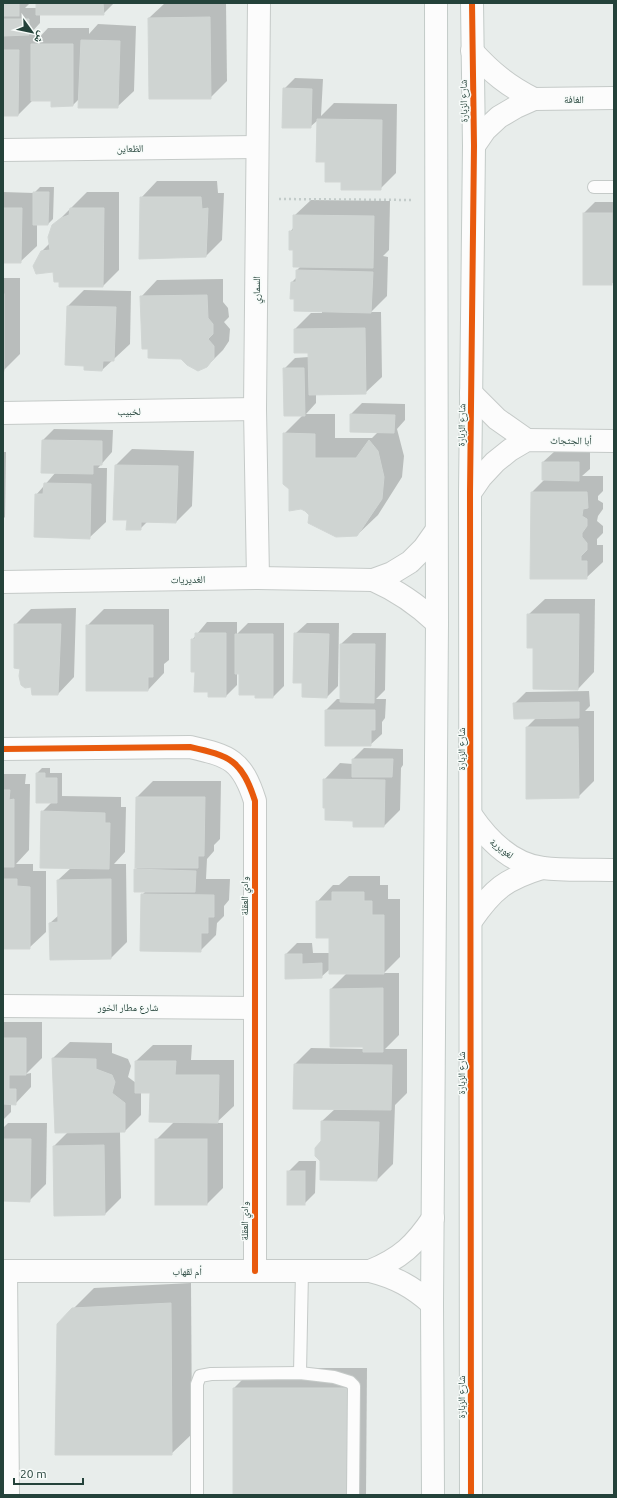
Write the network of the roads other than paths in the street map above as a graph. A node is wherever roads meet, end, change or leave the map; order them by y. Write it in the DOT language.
graph roads {
  1 [pos="259,3"];
  2 [pos="436,3"];
  3 [pos="472,3"];
  4 [pos="472,51"];
  5 [pos="614,98"];
  6 [pos="534,99"];
  7 [pos="474,146"];
  8 [pos="257,147"];
  9 [pos="3,150"];
  10 [pos="594,187"];
  11 [pos="614,187"];
  12 [pos="471,393"];
  13 [pos="255,409"];
  14 [pos="3,413"];
  15 [pos="527,440"];
  16 [pos="614,441"];
  17 [pos="470,493"];
  18 [pos="436,532"];
  19 [pos="258,578"];
  20 [pos="373,580"];
  21 [pos="3,582"];
  22 [pos="437,623"];
  23 [pos="3,749"];
  24 [pos="471,815"];
  25 [pos="542,868"];
  26 [pos="614,870"];
  27 [pos="471,921"];
  28 [pos="3,1006"];
  29 [pos="254,1008"];
  30 [pos="433,1218"];
  31 [pos="5,1271"];
  32 [pos="254,1271"];
  33 [pos="302,1271"];
  34 [pos="370,1271"];
  35 [pos="432,1304"];
  36 [pos="300,1373"];
  37 [pos="8,1495"];
  38 [pos="197,1495"];
  39 [pos="353,1495"];
  40 [pos="433,1495"];
  41 [pos="471,1495"];
  1 -- 8 [label="street, السماري"];
  2 -- 18 [label="street"];
  3 -- 4 [label="street, شارع الزبارة"];
  4 -- 6 [label="street, الغافة"];
  4 -- 7 [label="street, شارع الزبارة"];
  5 -- 6 [label="street, الغافة"];
  6 -- 7 [label="street, الغافة"];
  7 -- 12 [label="street, شارع الزبارة"];
  8 -- 9 [label="street, الظعاين"];
  8 -- 13 [label="street, السماري"];
  10 -- 11 [label="lane"];
  12 -- 15 [label="street"];
  12 -- 17 [label="street, شارع الزبارة"];
  13 -- 14 [label="street, لخبيب"];
  13 -- 19 [label="street, السماري"];
  15 -- 16 [label="street, أبا الجثجاث"];
  15 -- 17 [label="street"];
  17 -- 24 [label="street, شارع الزبارة"];
  18 -- 20 [label="street, الغديريات"];
  18 -- 22 [label="street"];
  19 -- 20 [label="street, الغديريات"];
  19 -- 21 [label="street, الغديريات"];
  20 -- 22 [label="street, الغديريات"];
  22 -- 30 [label="street"];
  23 -- 29 [label="street, وادي العقلة"];
  24 -- 25 [label="street, لغويرية"];
  24 -- 27 [label="street, شارع الزبارة"];
  25 -- 26 [label="street, لغويرية"];
  25 -- 27 [label="street, لغويرية"];
  27 -- 41 [label="street, شارع الزبارة"];
  28 -- 29 [label="street, شارع مطار الخور"];
  29 -- 32 [label="street, وادي العقلة"];
  30 -- 34 [label="street, أم لقهاب"];
  30 -- 35 [label="street"];
  31 -- 32 [label="street, أم لقهاب"];
  31 -- 37 [label="street"];
  32 -- 33 [label="street, أم لقهاب"];
  33 -- 34 [label="street, أم لقهاب"];
  33 -- 36 [label="lane"];
  34 -- 35 [label="street, أم لقهاب"];
  35 -- 40 [label="street"];
  36 -- 38 [label="lane"];
  36 -- 39 [label="lane"];
}
